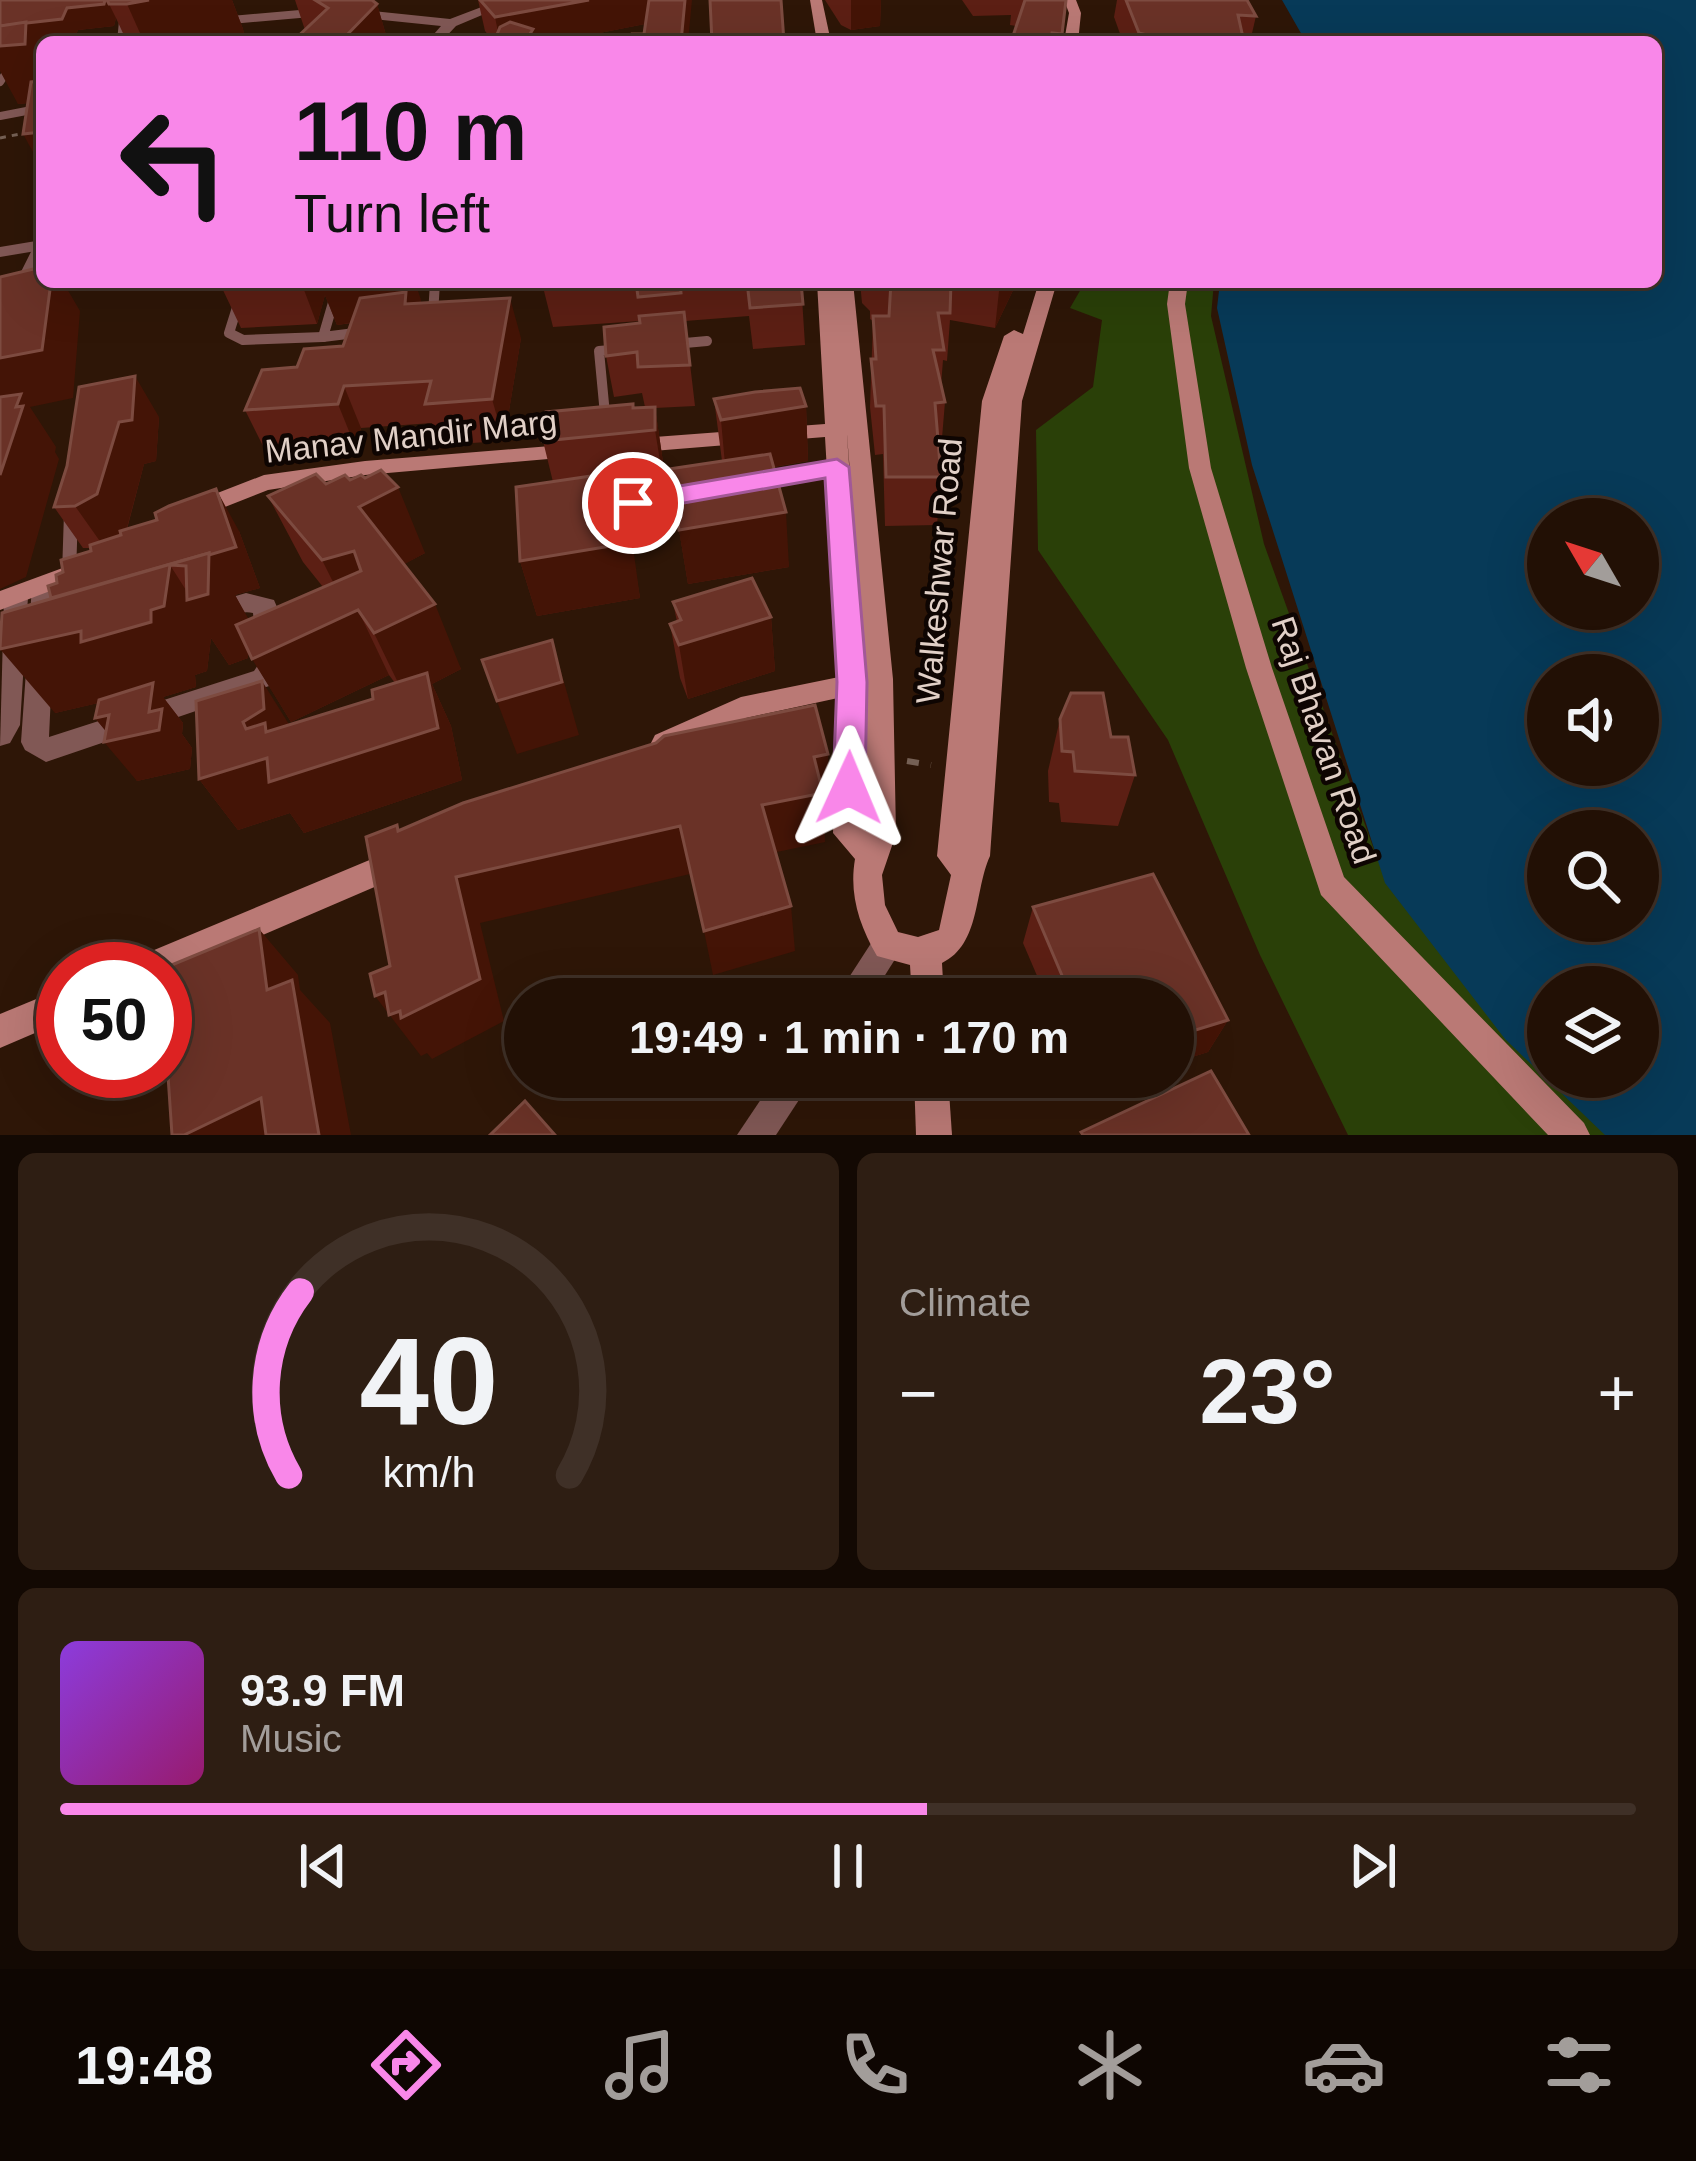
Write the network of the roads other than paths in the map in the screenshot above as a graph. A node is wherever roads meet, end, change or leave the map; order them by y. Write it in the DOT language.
graph roads {
  1 [pos="127,0"];
  2 [pos="512,0"];
  3 [pos="803,0"];
  4 [pos="817,0"];
  5 [pos="1070,0"];
  6 [pos="1086,0"];
  7 [pos="451,23"];
  8 [pos="191,24"];
  9 [pos="146,30"];
  10 [pos="124,36"];
  11 [pos="130,36"];
  12 [pos="439,36"];
  13 [pos="809,36"];
  14 [pos="823,36"];
  15 [pos="1072,36"];
  16 [pos="1088,36"];
  17 [pos="36,59"];
  18 [pos="36,61"];
  19 [pos="0,62"];
  20 [pos="0,82"];
  21 [pos="36,110"];
  22 [pos="0,116"];
  23 [pos="36,246"];
  24 [pos="0,252"];
  25 [pos="36,254"];
  26 [pos="22,278"];
  27 [pos="243,288"];
  28 [pos="337,288"];
  29 [pos="435,288"];
  30 [pos="827,288"];
  31 [pos="844,288"];
  32 [pos="1030,288"];
  33 [pos="1046,288"];
  34 [pos="1178,288"];
  35 [pos="416,326"];
  36 [pos="370,332"];
  37 [pos="323,337"];
  38 [pos="707,341"];
  39 [pos="664,345"];
  40 [pos="642,347"];
  41 [pos="844,428"];
  42 [pos="609,440"];
  43 [pos="837,467"];
  44 [pos="745,483"];
  45 [pos="72,491"];
  46 [pos="700,491"];
  47 [pos="588,511"];
  48 [pos="170,525"];
  49 [pos="108,561"];
  50 [pos="69,574"];
  51 [pos="44,586"];
  52 [pos="8,599"];
  53 [pos="177,624"];
  54 [pos="6,649"];
  55 [pos="866,681"];
  56 [pos="0,735"];
  57 [pos="630,759"];
  58 [pos="426,850"];
  59 [pos="868,851"];
  60 [pos="965,868"];
  61 [pos="888,944"];
  62 [pos="192,949"];
  63 [pos="925,952"];
  64 [pos="865,978"];
  65 [pos="927,978"];
  66 [pos="36,1015"];
  67 [pos="0,1030"];
  68 [pos="782,1098"];
  69 [pos="933,1098"];
  70 [pos="755,1135"];
  71 [pos="934,1135"];
  72 [pos="1572,1135"];
  1 -- 10 [label="street"];
  2 -- 7 [label="street"];
  3 -- 13 [label="main road"];
  4 -- 14 [label="main road"];
  5 -- 15 [label="main road"];
  6 -- 16 [label="main road"];
  7 -- 8 [label="street"];
  7 -- 12 [label="street"];
  9 -- 11 [label="street"];
  17 -- 19 [label="lane"];
  18 -- 20 [label="lane"];
  21 -- 22 [label="lane"];
  23 -- 24 [label="street"];
  25 -- 26 [label="lane"];
  27 -- 37 [label="lane"];
  28 -- 37 [label="lane"];
  29 -- 35 [label="lane"];
  30 -- 41 [label="main road"];
  31 -- 41 [label="main road"];
  32 -- 60 [label="main road, Walkeshwar Road"];
  33 -- 60 [label="main road, Walkeshwar Road"];
  34 -- 72 [label="main road, Raj Bhavan Road"];
  36 -- 37 [label="lane"];
  38 -- 39 [label="lane"];
  40 -- 42 [label="lane"];
  41 -- 43 [label="main road"];
  41 -- 48 [label="main road, Manav Mandir Marg"];
  41 -- 55 [label="main road"];
  43 -- 44 [label="lane"];
  43 -- 55 [label="main road"];
  45 -- 50 [label="lane"];
  46 -- 47 [label="lane"];
  49 -- 50 [label="main road"];
  50 -- 51 [label="main road"];
  51 -- 52 [label="main road"];
  51 -- 53 [label="street"];
  52 -- 54 [label="street"];
  54 -- 56 [label="street"];
  55 -- 57 [label="main road"];
  55 -- 59 [label="main road"];
  55 -- 59 [label="main road"];
  58 -- 62 [label="main road"];
  59 -- 61 [label="main road"];
  60 -- 63 [label="main road, Walkeshwar Road"];
  61 -- 63 [label="main road"];
  61 -- 64 [label="street"];
  63 -- 65 [label="main road"];
  66 -- 67 [label="main road"];
  68 -- 70 [label="street"];
  69 -- 71 [label="main road"];
}
